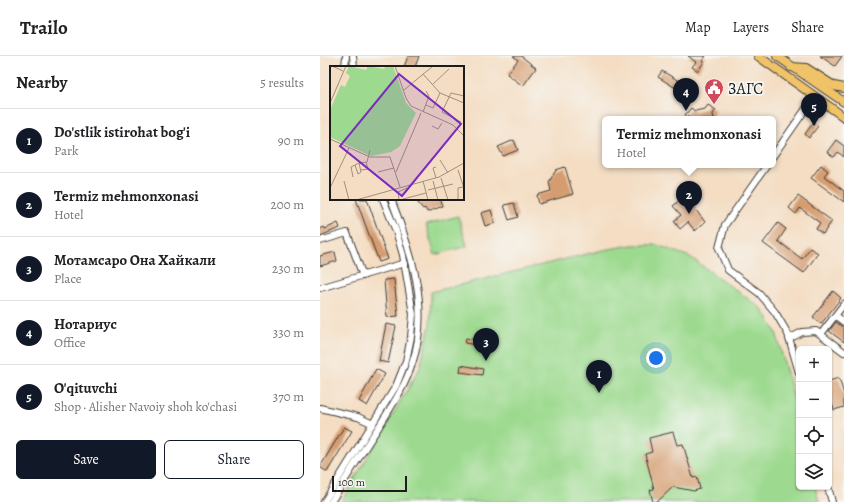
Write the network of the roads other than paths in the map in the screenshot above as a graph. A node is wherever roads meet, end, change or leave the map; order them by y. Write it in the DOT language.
graph roads {
  1 [pos="346,56"];
  2 [pos="353,56"];
  3 [pos="758,56"];
  4 [pos="777,56"];
  5 [pos="345,66"];
  6 [pos="354,66"];
  7 [pos="791,67"];
  8 [pos="820,87"];
  9 [pos="844,88"];
  10 [pos="814,96"];
  11 [pos="844,102"];
  12 [pos="843,116"];
  13 [pos="776,152"];
  14 [pos="765,168"];
  15 [pos="383,200"];
  16 [pos="391,200"];
  17 [pos="320,240"];
  18 [pos="406,254"];
  19 [pos="405,263"];
  20 [pos="363,276"];
  21 [pos="320,288"];
  22 [pos="844,304"];
  23 [pos="836,316"];
  24 [pos="844,322"];
  25 [pos="820,334"];
  26 [pos="789,339"];
  27 [pos="844,352"];
  28 [pos="796,363"];
  29 [pos="320,408"];
  30 [pos="372,424"];
  31 [pos="829,490"];
  32 [pos="324,502"];
  33 [pos="331,502"];
  34 [pos="832,502"];
  1 -- 5 [label="street"];
  2 -- 6 [label="street"];
  3 -- 10 [label="main road"];
  4 -- 7 [label="main road"];
  7 -- 8 [label="main road"];
  7 -- 9 [label="main road"];
  8 -- 10 [label="main road"];
  8 -- 11 [label="main road"];
  10 -- 12 [label="main road"];
  10 -- 13 [label="street"];
  14 -- 26 [label="street"];
  15 -- 18 [label="street"];
  16 -- 18 [label="street"];
  17 -- 20 [label="street"];
  18 -- 19 [label="street"];
  18 -- 33 [label="street"];
  19 -- 20 [label="street"];
  19 -- 30 [label="street"];
  20 -- 21 [label="street"];
  22 -- 23 [label="street"];
  23 -- 24 [label="street"];
  23 -- 25 [label="street"];
  25 -- 26 [label="street"];
  25 -- 27 [label="street"];
  26 -- 28 [label="street"];
  29 -- 30 [label="street"];
  30 -- 32 [label="street"];
  31 -- 34 [label="street"];
}
